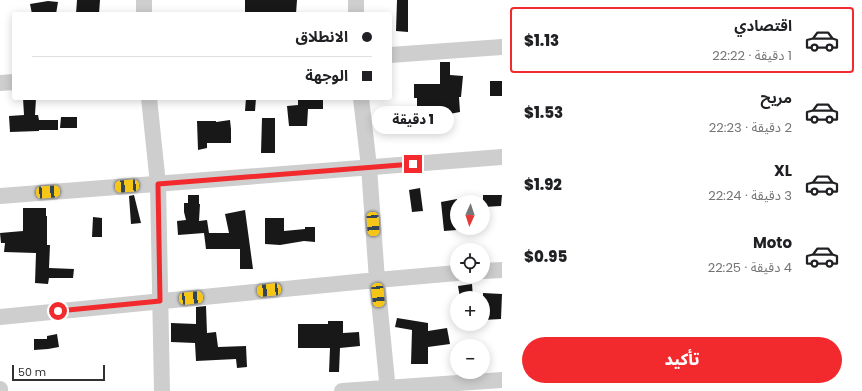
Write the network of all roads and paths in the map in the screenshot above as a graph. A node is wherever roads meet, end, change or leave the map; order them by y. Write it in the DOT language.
graph roads {
  1 [pos="144,0"];
  2 [pos="356,0"];
  3 [pos="144,12"];
  4 [pos="356,12"];
  5 [pos="502,47"];
  6 [pos="392,55"];
  7 [pos="12,82"];
  8 [pos="0,84"];
  9 [pos="149,100"];
  10 [pos="361,100"];
  11 [pos="502,157"];
  12 [pos="369,167"];
  13 [pos="158,184"];
  14 [pos="0,196"];
  15 [pos="502,270"];
  16 [pos="490,271"];
  17 [pos="450,274"];
  18 [pos="377,280"];
  19 [pos="160,301"];
  20 [pos="0,317"];
  21 [pos="502,380"];
  22 [pos="388,389"];
  23 [pos="162,391"];
  24 [pos="342,391"];
  1 -- 3 [label="street"];
  2 -- 4 [label="street"];
  5 -- 6 [label="street"];
  7 -- 8 [label="street"];
  9 -- 13 [label="street"];
  10 -- 12 [label="street"];
  11 -- 12 [label="street"];
  12 -- 13 [label="street"];
  12 -- 18 [label="street"];
  13 -- 14 [label="street"];
  13 -- 19 [label="street"];
  15 -- 16 [label="street"];
  17 -- 18 [label="street"];
  18 -- 19 [label="street"];
  18 -- 22 [label="street"];
  19 -- 20 [label="street"];
  19 -- 23 [label="street"];
  21 -- 22 [label="street"];
  22 -- 24 [label="street"];
}
